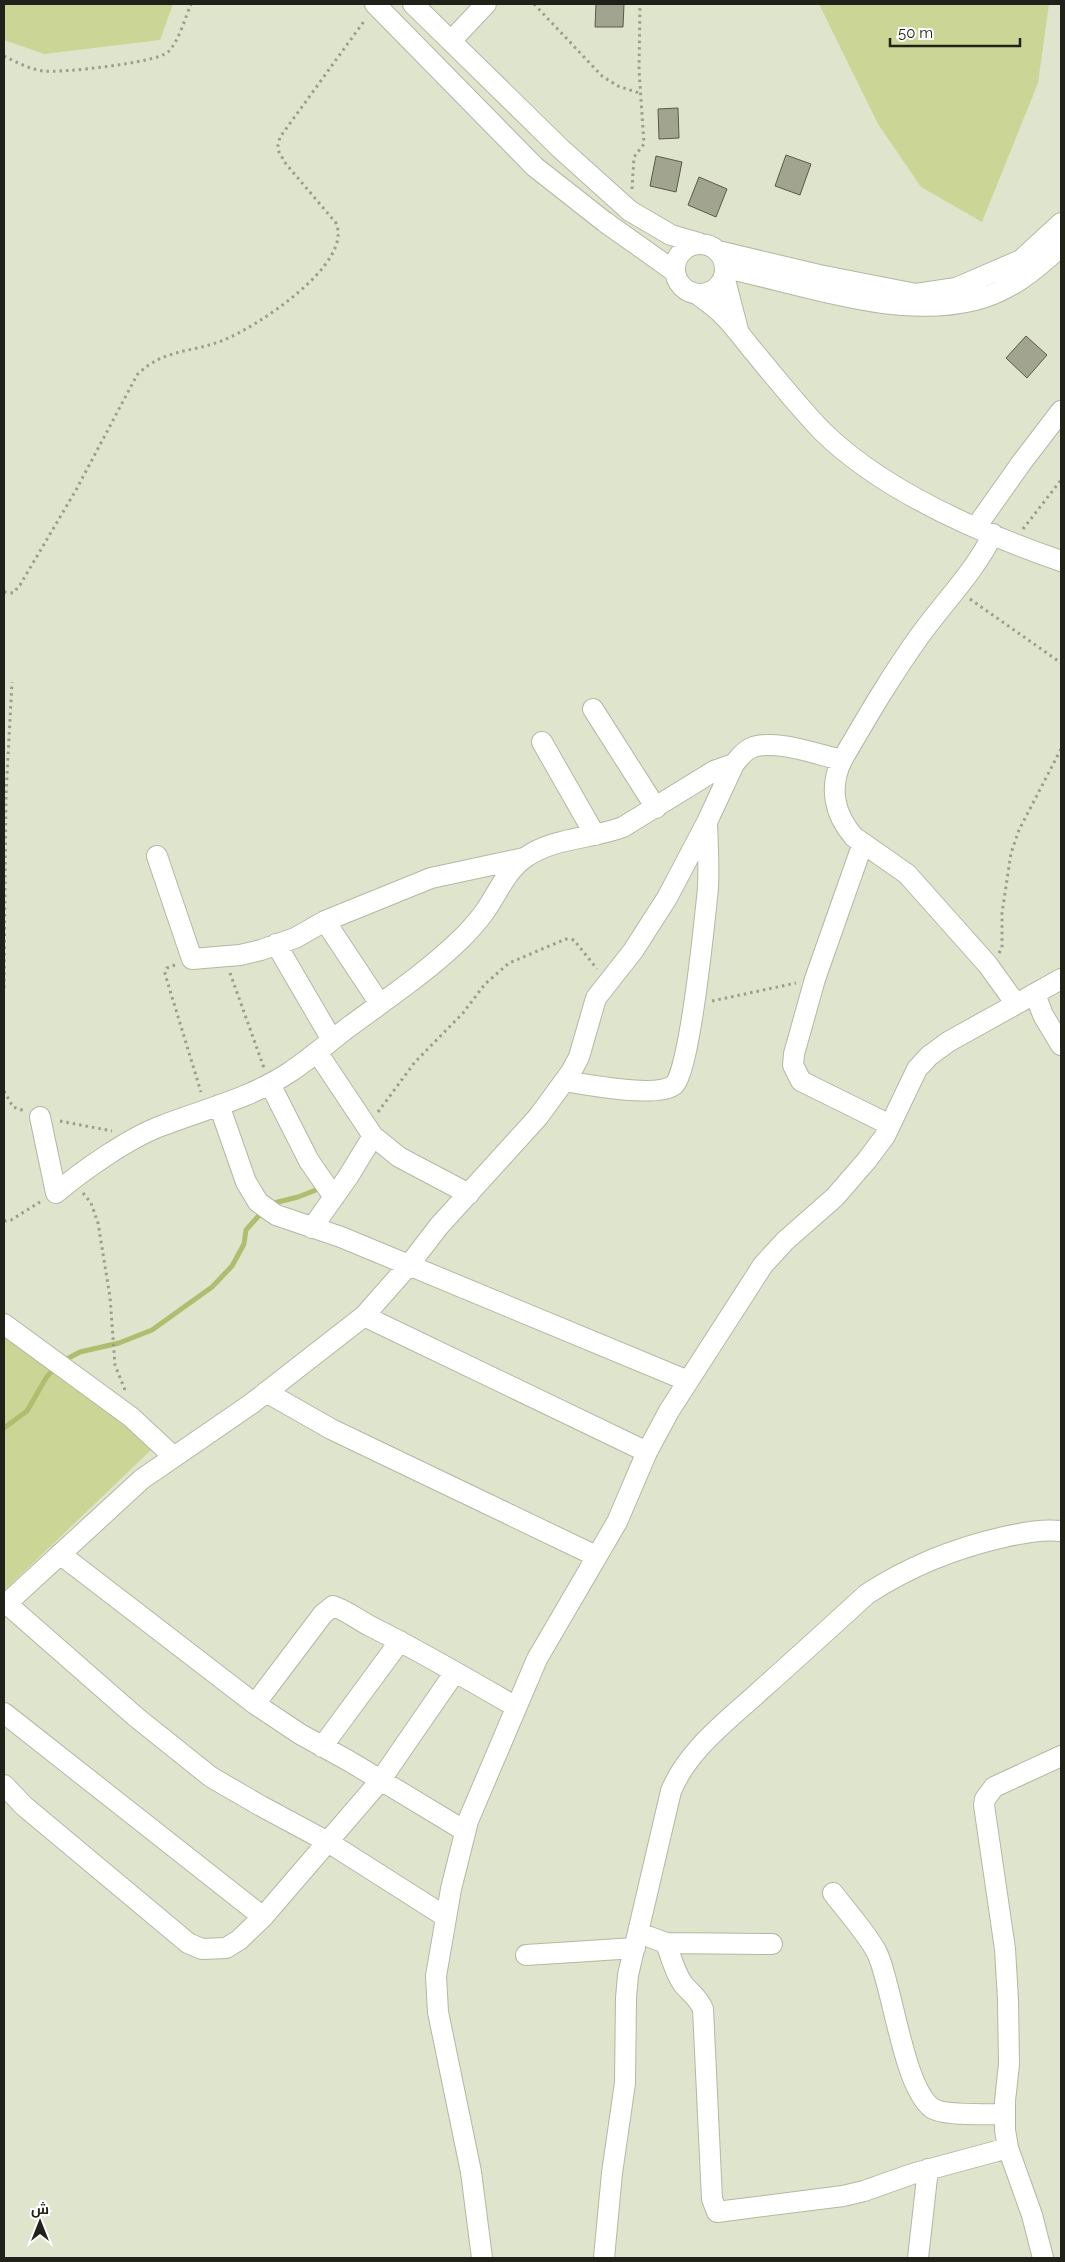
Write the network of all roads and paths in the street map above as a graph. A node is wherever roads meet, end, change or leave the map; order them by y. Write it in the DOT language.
graph roads {
  1 [pos="191,4"];
  2 [pos="375,4"];
  3 [pos="413,4"];
  4 [pos="486,4"];
  5 [pos="534,4"];
  6 [pos="640,4"];
  7 [pos="451,41"];
  8 [pos="4,56"];
  9 [pos="639,93"];
  10 [pos="630,211"];
  11 [pos="1061,223"];
  12 [pos="699,243"];
  13 [pos="1061,246"];
  14 [pos="722,265"];
  15 [pos="674,271"];
  16 [pos="697,294"];
  17 [pos="738,332"];
  18 [pos="1061,411"];
  19 [pos="1061,480"];
  20 [pos="985,530"];
  21 [pos="1013,543"];
  22 [pos="1061,561"];
  23 [pos="956,589"];
  24 [pos="4,592"];
  25 [pos="1061,663"];
  26 [pos="12,682"];
  27 [pos="593,709"];
  28 [pos="542,742"];
  29 [pos="1061,749"];
  30 [pos="842,760"];
  31 [pos="734,764"];
  32 [pos="656,808"];
  33 [pos="707,822"];
  34 [pos="595,835"];
  35 [pos="863,843"];
  36 [pos="156,856"];
  37 [pos="524,858"];
  38 [pos="325,921"];
  39 [pos="276,944"];
  40 [pos="224,956"];
  41 [pos="192,959"];
  42 [pos="988,965"];
  43 [pos="815,979"];
  44 [pos="1061,979"];
  45 [pos="607,982"];
  46 [pos="4,988"];
  47 [pos="1035,994"];
  48 [pos="380,1004"];
  49 [pos="694,1004"];
  50 [pos="1016,1004"];
  51 [pos="1061,1045"];
  52 [pos="324,1046"];
  53 [pos="565,1082"];
  54 [pos="270,1084"];
  55 [pos="4,1091"];
  56 [pos="213,1107"];
  57 [pos="40,1117"];
  58 [pos="890,1125"];
  59 [pos="371,1133"];
  60 [pos="140,1136"];
  61 [pos="72,1179"];
  62 [pos="56,1193"];
  63 [pos="469,1194"];
  64 [pos="334,1196"];
  65 [pos="4,1221"];
  66 [pos="312,1228"];
  67 [pos="409,1265"];
  68 [pos="364,1316"];
  69 [pos="4,1324"];
  70 [pos="688,1381"];
  71 [pos="266,1392"];
  72 [pos="131,1417"];
  73 [pos="648,1452"];
  74 [pos="174,1457"];
  75 [pos="1061,1531"];
  76 [pos="60,1554"];
  77 [pos="596,1556"];
  78 [pos="5,1605"];
  79 [pos="400,1641"];
  80 [pos="455,1672"];
  81 [pos="254,1704"];
  82 [pos="516,1707"];
  83 [pos="4,1713"];
  84 [pos="322,1747"];
  85 [pos="1061,1756"];
  86 [pos="380,1781"];
  87 [pos="4,1786"];
  88 [pos="465,1832"];
  89 [pos="328,1842"];
  90 [pos="833,1893"];
  91 [pos="446,1916"];
  92 [pos="263,1917"];
  93 [pos="637,1941"];
  94 [pos="666,1943"];
  95 [pos="772,1944"];
  96 [pos="526,1956"];
  97 [pos="1004,2114"];
  98 [pos="1008,2148"];
  99 [pos="928,2169"];
  100 [pos="482,2258"];
  101 [pos="604,2258"];
  102 [pos="918,2258"];
  103 [pos="1043,2258"];
  1 -- 8 [label="path"];
  2 -- 15 [label="street"];
  2 -- 24 [label="path"];
  3 -- 7 [label="street"];
  4 -- 7 [label="street"];
  5 -- 9 [label="path"];
  6 -- 9 [label="path"];
  7 -- 10 [label="street"];
  9 -- 10 [label="path"];
  10 -- 12 [label="street"];
  11 -- 14 [label="street"];
  12 -- 14 [label="street"];
  12 -- 15 [label="street"];
  13 -- 14 [label="street"];
  14 -- 16 [label="street"];
  14 -- 17 [label="street"];
  15 -- 16 [label="street"];
  16 -- 17 [label="street"];
  17 -- 20 [label="street"];
  18 -- 20 [label="street"];
  19 -- 21 [label="path"];
  20 -- 21 [label="street"];
  20 -- 23 [label="street"];
  21 -- 22 [label="street"];
  23 -- 25 [label="path"];
  23 -- 30 [label="street"];
  26 -- 46 [label="path"];
  27 -- 32 [label="street"];
  28 -- 34 [label="street"];
  29 -- 42 [label="path"];
  30 -- 31 [label="street"];
  30 -- 35 [label="street"];
  31 -- 32 [label="street"];
  31 -- 33 [label="street"];
  32 -- 34 [label="street"];
  33 -- 45 [label="street"];
  33 -- 49 [label="street"];
  34 -- 37 [label="street"];
  35 -- 42 [label="street"];
  35 -- 43 [label="street"];
  36 -- 41 [label="street"];
  37 -- 38 [label="street"];
  37 -- 48 [label="street"];
  38 -- 39 [label="street"];
  38 -- 48 [label="street"];
  39 -- 40 [label="street"];
  39 -- 52 [label="street"];
  40 -- 41 [label="street"];
  40 -- 54 [label="path"];
  41 -- 56 [label="path"];
  42 -- 50 [label="street"];
  43 -- 49 [label="path"];
  43 -- 58 [label="street"];
  44 -- 47 [label="street"];
  45 -- 53 [label="street"];
  45 -- 59 [label="path"];
  47 -- 50 [label="street"];
  47 -- 51 [label="street"];
  48 -- 52 [label="street"];
  49 -- 53 [label="street"];
  50 -- 58 [label="street"];
  52 -- 54 [label="street"];
  52 -- 59 [label="street"];
  53 -- 63 [label="street"];
  54 -- 56 [label="street"];
  54 -- 64 [label="street"];
  55 -- 57 [label="path"];
  56 -- 60 [label="street"];
  56 -- 66 [label="street"];
  57 -- 60 [label="path"];
  57 -- 62 [label="street"];
  58 -- 70 [label="street"];
  59 -- 63 [label="street"];
  59 -- 64 [label="street"];
  60 -- 61 [label="street"];
  61 -- 62 [label="street"];
  61 -- 72 [label="path"];
  62 -- 65 [label="path"];
  63 -- 67 [label="street"];
  64 -- 66 [label="street"];
  66 -- 67 [label="street"];
  67 -- 68 [label="street"];
  67 -- 70 [label="street"];
  68 -- 71 [label="street"];
  68 -- 73 [label="street"];
  69 -- 72 [label="street"];
  70 -- 73 [label="street"];
  71 -- 74 [label="street"];
  71 -- 77 [label="street"];
  72 -- 74 [label="street"];
  73 -- 77 [label="street"];
  74 -- 76 [label="street"];
  75 -- 93 [label="street"];
  76 -- 78 [label="street"];
  76 -- 81 [label="street"];
  77 -- 82 [label="street"];
  78 -- 89 [label="street"];
  79 -- 80 [label="street"];
  79 -- 81 [label="street"];
  79 -- 84 [label="street"];
  80 -- 82 [label="street"];
  80 -- 86 [label="street"];
  81 -- 84 [label="street"];
  82 -- 88 [label="street"];
  83 -- 92 [label="street"];
  84 -- 86 [label="street"];
  85 -- 97 [label="street"];
  86 -- 88 [label="street"];
  86 -- 89 [label="street"];
  87 -- 92 [label="street"];
  88 -- 91 [label="street"];
  89 -- 91 [label="street"];
  89 -- 92 [label="street"];
  90 -- 97 [label="street"];
  91 -- 100 [label="street"];
  93 -- 94 [label="street"];
  93 -- 96 [label="street"];
  93 -- 101 [label="street"];
  94 -- 95 [label="street"];
  94 -- 99 [label="street"];
  97 -- 98 [label="street"];
  98 -- 99 [label="street"];
  98 -- 103 [label="street"];
  99 -- 102 [label="street"];
}
